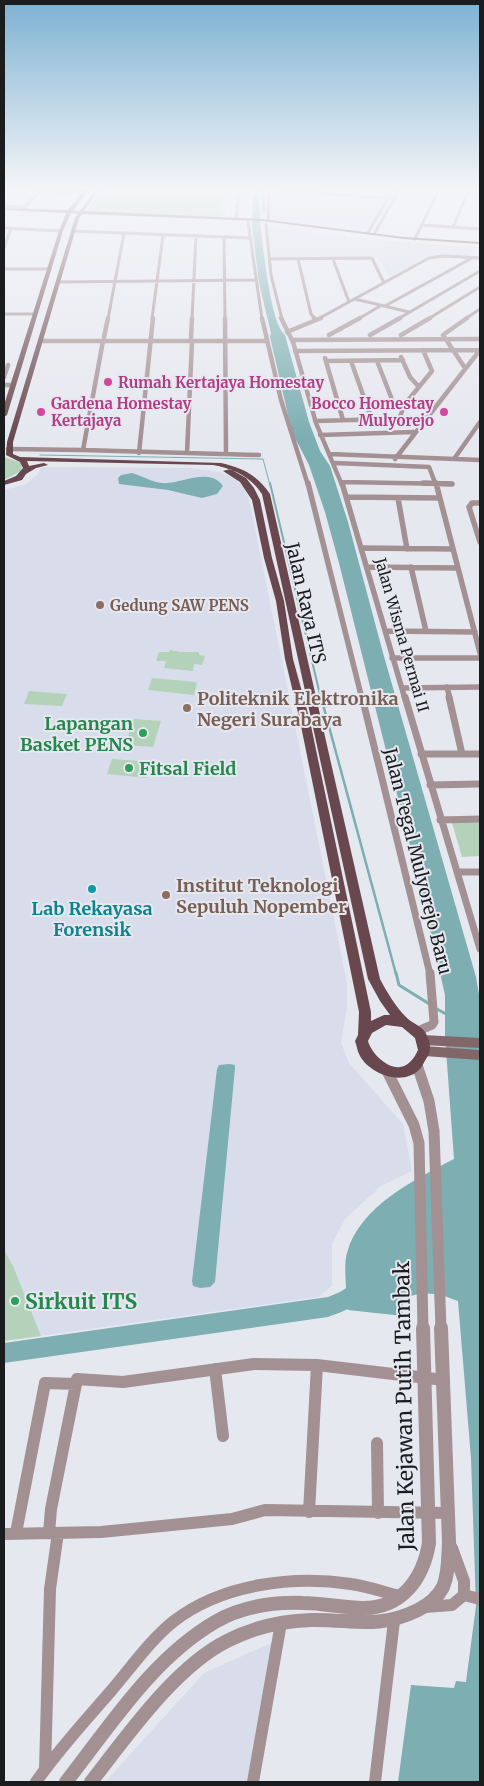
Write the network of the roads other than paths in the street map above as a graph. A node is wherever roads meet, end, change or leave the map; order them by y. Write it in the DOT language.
graph roads {
  1 [pos="48,272"];
  2 [pos="60,272"];
  3 [pos="117,272"];
  4 [pos="159,272"];
  5 [pos="194,272"];
  6 [pos="225,272"];
  7 [pos="253,272"];
  8 [pos="271,272"];
  9 [pos="301,272"];
  10 [pos="338,272"];
  11 [pos="380,272"];
  12 [pos="404,272"];
  13 [pos="445,272"];
  14 [pos="478,272"];
  15 [pos="382,277"];
  16 [pos="393,278"];
  17 [pos="225,280"];
  18 [pos="254,280"];
  19 [pos="116,281"];
  20 [pos="158,281"];
  21 [pos="194,281"];
  22 [pos="57,282"];
  23 [pos="384,283"];
  24 [pos="480,288"];
  25 [pos="355,299"];
  26 [pos="349,302"];
  27 [pos="384,306"];
  28 [pos="480,309"];
  29 [pos="409,312"];
  30 [pos="4,314"];
  31 [pos="34,314"];
  32 [pos="316,320"];
  33 [pos="480,334"];
  34 [pos="310,335"];
  35 [pos="329,335"];
  36 [pos="370,335"];
  37 [pos="401,335"];
  38 [pos="290,336"];
  39 [pos="444,337"];
  40 [pos="104,339"];
  41 [pos="225,339"];
  42 [pos="266,339"];
  43 [pos="480,339"];
  44 [pos="40,340"];
  45 [pos="150,340"];
  46 [pos="192,340"];
  47 [pos="26,342"];
  48 [pos="423,350"];
  49 [pos="453,350"];
  50 [pos="480,350"];
  51 [pos="295,351"];
  52 [pos="323,351"];
  53 [pos="398,351"];
  54 [pos="403,360"];
  55 [pos="326,361"];
  56 [pos="351,361"];
  57 [pos="377,361"];
  58 [pos="8,365"];
  59 [pos="465,368"];
  60 [pos="5,371"];
  61 [pos="4,377"];
  62 [pos="4,385"];
  63 [pos="13,385"];
  64 [pos="419,387"];
  65 [pos="402,409"];
  66 [pos="4,415"];
  67 [pos="425,418"];
  68 [pos="399,419"];
  69 [pos="343,420"];
  70 [pos="372,420"];
  71 [pos="315,421"];
  72 [pos="480,422"];
  73 [pos="414,432"];
  74 [pos="320,435"];
  75 [pos="7,441"];
  76 [pos="83,450"];
  77 [pos="187,453"];
  78 [pos="226,454"];
  79 [pos="329,454"];
  80 [pos="259,455"];
  81 [pos="21,459"];
  82 [pos="454,459"];
  83 [pos="141,460"];
  84 [pos="395,460"];
  85 [pos="480,460"];
  86 [pos="335,463"];
  87 [pos="154,464"];
  88 [pos="26,472"];
  89 [pos="342,482"];
  90 [pos="4,483"];
  91 [pos="436,484"];
  92 [pos="452,484"];
  93 [pos="347,497"];
  94 [pos="398,498"];
  95 [pos="438,498"];
  96 [pos="480,503"];
  97 [pos="480,542"];
  98 [pos="363,548"];
  99 [pos="408,549"];
  100 [pos="452,549"];
  101 [pos="279,557"];
  102 [pos="268,558"];
  103 [pos="368,567"];
  104 [pos="412,567"];
  105 [pos="457,568"];
  106 [pos="386,631"];
  107 [pos="426,631"];
  108 [pos="475,632"];
  109 [pos="480,653"];
  110 [pos="392,658"];
  111 [pos="480,658"];
  112 [pos="290,662"];
  113 [pos="303,662"];
  114 [pos="447,687"];
  115 [pos="480,687"];
  116 [pos="403,688"];
  117 [pos="421,754"];
  118 [pos="462,754"];
  119 [pos="480,754"];
  120 [pos="480,784"];
  121 [pos="430,785"];
  122 [pos="480,819"];
  123 [pos="440,820"];
  124 [pos="347,860"];
  125 [pos="333,862"];
  126 [pos="457,872"];
  127 [pos="480,872"];
  128 [pos="480,949"];
  129 [pos="402,1021"];
  130 [pos="364,1034"];
  131 [pos="422,1041"];
  132 [pos="480,1043"];
  133 [pos="441,1046"];
  134 [pos="480,1055"];
  135 [pos="417,1065"];
  136 [pos="387,1070"];
  137 [pos="317,1365"];
  138 [pos="215,1369"];
  139 [pos="424,1377"];
  140 [pos="444,1380"];
  141 [pos="76,1384"];
  142 [pos="223,1436"];
  143 [pos="377,1443"];
  144 [pos="309,1512"];
  145 [pos="378,1513"];
  146 [pos="429,1513"];
  147 [pos="448,1513"];
  148 [pos="54,1533"];
  149 [pos="10,1534"];
  150 [pos="449,1542"];
  151 [pos="401,1597"];
  152 [pos="472,1597"];
  153 [pos="425,1607"];
  154 [pos="394,1621"];
  155 [pos="281,1623"];
  156 [pos="45,1769"];
  157 [pos="36,1782"];
  158 [pos="66,1782"];
  159 [pos="91,1782"];
  160 [pos="253,1782"];
  161 [pos="375,1782"];
  1 -- 31 [label="main road"];
  2 -- 22 [label="main road"];
  3 -- 19 [label="street"];
  4 -- 20 [label="street"];
  5 -- 21 [label="street"];
  6 -- 17 [label="street"];
  7 -- 18 [label="street, Jalan Tegal Mulyorejo Baru"];
  8 -- 38 [label="street, Jalan Wisma Permai II"];
  9 -- 32 [label="street"];
  10 -- 26 [label="street"];
  11 -- 15 [label="street"];
  12 -- 16 [label="street"];
  13 -- 27 [label="street"];
  14 -- 29 [label="street"];
  15 -- 16 [label="street"];
  15 -- 23 [label="street"];
  16 -- 23 [label="street"];
  17 -- 18 [label="street"];
  17 -- 21 [label="street"];
  17 -- 41 [label="street"];
  18 -- 42 [label="street, Jalan Tegal Mulyorejo Baru"];
  19 -- 20 [label="street"];
  19 -- 22 [label="street"];
  19 -- 40 [label="street"];
  20 -- 21 [label="street"];
  20 -- 45 [label="street"];
  21 -- 46 [label="street"];
  22 -- 44 [label="main road"];
  23 -- 25 [label="street"];
  24 -- 37 [label="street"];
  25 -- 26 [label="street"];
  25 -- 27 [label="street"];
  26 -- 32 [label="street"];
  27 -- 29 [label="street"];
  27 -- 35 [label="street"];
  28 -- 39 [label="street"];
  29 -- 36 [label="street"];
  30 -- 31 [label="street"];
  31 -- 47 [label="main road"];
  32 -- 38 [label="street"];
  33 -- 39 [label="street"];
  34 -- 35 [label="street"];
  35 -- 36 [label="street"];
  36 -- 37 [label="street"];
  37 -- 39 [label="street"];
  38 -- 39 [label="street"];
  38 -- 51 [label="street, Jalan Wisma Permai II"];
  39 -- 43 [label="street"];
  39 -- 49 [label="street"];
  40 -- 44 [label="street"];
  40 -- 45 [label="street"];
  40 -- 76 [label="street"];
  41 -- 42 [label="street"];
  41 -- 46 [label="street"];
  41 -- 78 [label="street"];
  42 -- 131 [label="street, Jalan Tegal Mulyorejo Baru"];
  44 -- 47 [label="main road"];
  44 -- 75 [label="main road"];
  45 -- 46 [label="street"];
  45 -- 83 [label="street"];
  46 -- 77 [label="street"];
  47 -- 63 [label="main road"];
  48 -- 49 [label="street"];
  48 -- 53 [label="street"];
  48 -- 64 [label="street"];
  49 -- 50 [label="street"];
  49 -- 59 [label="street"];
  50 -- 59 [label="street"];
  51 -- 52 [label="street"];
  51 -- 71 [label="street, Jalan Wisma Permai II"];
  52 -- 53 [label="street"];
  52 -- 55 [label="street"];
  53 -- 54 [label="street"];
  54 -- 57 [label="street"];
  54 -- 64 [label="street"];
  55 -- 56 [label="street"];
  55 -- 69 [label="street"];
  56 -- 57 [label="street"];
  56 -- 70 [label="street"];
  57 -- 65 [label="street"];
  58 -- 60 [label="street"];
  59 -- 67 [label="street"];
  60 -- 61 [label="street"];
  62 -- 63 [label="street"];
  63 -- 66 [label="main road"];
  64 -- 65 [label="street"];
  65 -- 68 [label="street"];
  67 -- 68 [label="street"];
  67 -- 73 [label="street"];
  68 -- 70 [label="street"];
  69 -- 70 [label="street"];
  69 -- 71 [label="street"];
  71 -- 74 [label="street, Jalan Wisma Permai II"];
  72 -- 82 [label="street"];
  73 -- 74 [label="street"];
  73 -- 84 [label="street"];
  74 -- 79 [label="street, Jalan Wisma Permai II"];
  75 -- 76 [label="street"];
  75 -- 81 [label="main road"];
  76 -- 83 [label="street"];
  77 -- 78 [label="street"];
  77 -- 83 [label="street"];
  78 -- 80 [label="street"];
  79 -- 84 [label="street"];
  79 -- 86 [label="street, Jalan Wisma Permai II"];
  81 -- 83 [label="main road, Jalan Raya ITS"];
  81 -- 88 [label="main road"];
  82 -- 84 [label="street"];
  82 -- 85 [label="street"];
  83 -- 87 [label="main road, Jalan Raya ITS"];
  83 -- 88 [label="main road, Jalan Raya ITS"];
  84 -- 86 [label="street"];
  84 -- 91 [label="street"];
  86 -- 89 [label="street, Jalan Wisma Permai II"];
  87 -- 101 [label="main road, Jalan Raya ITS"];
  87 -- 102 [label="main road, Jalan Raya ITS"];
  88 -- 90 [label="main road, Jalan Raya ITS"];
  89 -- 91 [label="street"];
  89 -- 93 [label="street, Jalan Wisma Permai II"];
  91 -- 92 [label="street"];
  91 -- 95 [label="street"];
  93 -- 94 [label="street"];
  93 -- 98 [label="street, Jalan Wisma Permai II"];
  94 -- 95 [label="street"];
  94 -- 99 [label="street"];
  95 -- 100 [label="street"];
  96 -- 97 [label="street"];
  98 -- 99 [label="street"];
  98 -- 103 [label="street, Jalan Wisma Permai II"];
  99 -- 100 [label="street"];
  100 -- 105 [label="street"];
  101 -- 102 [label="main road"];
  101 -- 113 [label="main road, Jalan Raya ITS"];
  102 -- 112 [label="main road, Jalan Raya ITS"];
  103 -- 104 [label="street"];
  103 -- 106 [label="street, Jalan Wisma Permai II"];
  104 -- 105 [label="street"];
  104 -- 107 [label="street"];
  105 -- 108 [label="street"];
  106 -- 107 [label="street"];
  106 -- 110 [label="street, Jalan Wisma Permai II"];
  107 -- 108 [label="street"];
  108 -- 109 [label="street"];
  110 -- 111 [label="street"];
  110 -- 116 [label="street, Jalan Wisma Permai II"];
  112 -- 113 [label="main road"];
  112 -- 125 [label="main road, Jalan Raya ITS"];
  113 -- 124 [label="main road, Jalan Raya ITS"];
  114 -- 115 [label="street"];
  114 -- 116 [label="street"];
  114 -- 118 [label="street"];
  116 -- 117 [label="street, Jalan Wisma Permai II"];
  117 -- 118 [label="street"];
  117 -- 121 [label="street, Jalan Wisma Permai II"];
  118 -- 119 [label="street"];
  120 -- 121 [label="street"];
  121 -- 123 [label="street, Jalan Wisma Permai II"];
  122 -- 123 [label="street"];
  123 -- 126 [label="street, Jalan Wisma Permai II"];
  124 -- 125 [label="main road"];
  124 -- 129 [label="main road, Jalan Raya ITS"];
  125 -- 130 [label="main road, Jalan Raya ITS"];
  126 -- 127 [label="street"];
  126 -- 128 [label="street, Jalan Wisma Permai II"];
  129 -- 130 [label="main road"];
  129 -- 131 [label="main road"];
  130 -- 136 [label="main road"];
  131 -- 133 [label="main road"];
  131 -- 135 [label="main road"];
  132 -- 133 [label="main road"];
  133 -- 134 [label="main road"];
  135 -- 136 [label="main road"];
  135 -- 140 [label="street, Jalan Kejawan Putih Tambak"];
  136 -- 139 [label="street, Jalan Kejawan Putih Tambak"];
  137 -- 138 [label="street"];
  137 -- 139 [label="street"];
  137 -- 144 [label="street"];
  138 -- 141 [label="street"];
  138 -- 142 [label="street"];
  139 -- 140 [label="street"];
  139 -- 146 [label="street, Jalan Kejawan Putih Tambak"];
  140 -- 147 [label="street, Jalan Kejawan Putih Tambak"];
  141 -- 148 [label="street"];
  141 -- 149 [label="street"];
  143 -- 145 [label="street"];
  144 -- 145 [label="street"];
  144 -- 148 [label="street"];
  145 -- 146 [label="street"];
  146 -- 147 [label="street"];
  146 -- 151 [label="street, Jalan Kejawan Putih Tambak"];
  147 -- 150 [label="street, Jalan Kejawan Putih Tambak"];
  148 -- 149 [label="street"];
  148 -- 156 [label="street"];
  150 -- 152 [label="street, Jalan Kejawan Putih Tambak"];
  150 -- 153 [label="street, Jalan Kejawan Putih Tambak"];
  151 -- 156 [label="street"];
  151 -- 158 [label="street, Jalan Kejawan Putih Tambak"];
  152 -- 153 [label="street, Jalan Kejawan Putih Tambak"];
  153 -- 154 [label="street, Jalan Kejawan Putih Tambak"];
  154 -- 155 [label="street, Jalan Kejawan Putih Tambak"];
  154 -- 161 [label="street"];
  155 -- 159 [label="street, Jalan Kejawan Putih Tambak"];
  155 -- 160 [label="street"];
  156 -- 157 [label="street"];
}
